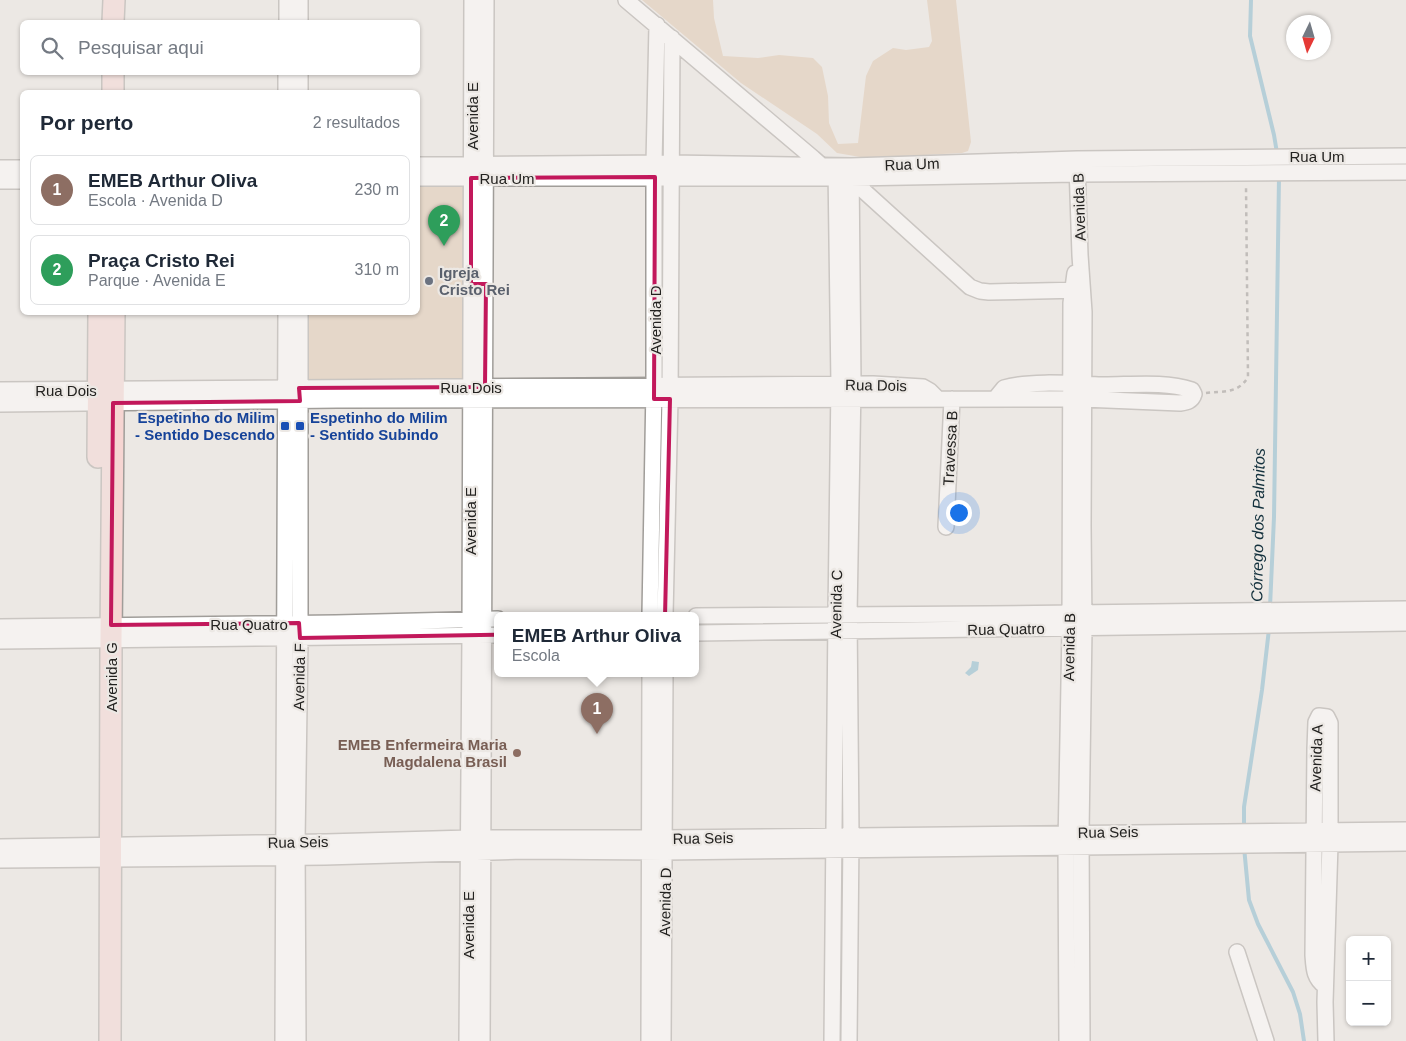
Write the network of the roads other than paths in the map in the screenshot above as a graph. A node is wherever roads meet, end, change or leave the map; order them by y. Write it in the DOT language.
graph roads {
  1 [pos="99,0"];
  2 [pos="114,0"];
  3 [pos="287,0"];
  4 [pos="300,0"];
  5 [pos="472,0"];
  6 [pos="486,0"];
  7 [pos="626,0"];
  8 [pos="99,20"];
  9 [pos="114,20"];
  10 [pos="287,20"];
  11 [pos="300,20"];
  12 [pos="656,25"];
  13 [pos="672,38"];
  14 [pos="98,75"];
  15 [pos="113,75"];
  16 [pos="286,75"];
  17 [pos="300,75"];
  18 [pos="98,90"];
  19 [pos="113,90"];
  20 [pos="286,90"];
  21 [pos="300,90"];
  22 [pos="479,112"];
  23 [pos="1406,156"];
  24 [pos="1077,158"];
  25 [pos="420,165"];
  26 [pos="0,168"];
  27 [pos="20,168"];
  28 [pos="662,170"];
  29 [pos="479,171"];
  30 [pos="842,172"];
  31 [pos="1406,172"];
  32 [pos="1077,174"];
  33 [pos="420,178"];
  34 [pos="0,181"];
  35 [pos="20,181"];
  36 [pos="1078,290"];
  37 [pos="99,315"];
  38 [pos="114,315"];
  39 [pos="286,315"];
  40 [pos="300,315"];
  41 [pos="0,390"];
  42 [pos="846,392"];
  43 [pos="1077,392"];
  44 [pos="654,393"];
  45 [pos="670,393"];
  46 [pos="292,394"];
  47 [pos="478,394"];
  48 [pos="1194,394"];
  49 [pos="106,396"];
  50 [pos="945,399"];
  51 [pos="0,404"];
  52 [pos="946,527"];
  53 [pos="1406,609"];
  54 [pos="650,612"];
  55 [pos="665,612"];
  56 [pos="842,615"];
  57 [pos="699,616"];
  58 [pos="1330,617"];
  59 [pos="1077,620"];
  60 [pos="1406,623"];
  61 [pos="148,624"];
  62 [pos="0,627"];
  63 [pos="484,627"];
  64 [pos="292,631"];
  65 [pos="104,632"];
  66 [pos="842,632"];
  67 [pos="699,633"];
  68 [pos="149,640"];
  69 [pos="0,641"];
  70 [pos="650,677"];
  71 [pos="665,677"];
  72 [pos="842,699"];
  73 [pos="1406,830"];
  74 [pos="1322,838"];
  75 [pos="1073,839"];
  76 [pos="834,843"];
  77 [pos="851,843"];
  78 [pos="1406,844"];
  79 [pos="476,845"];
  80 [pos="658,845"];
  81 [pos="0,847"];
  82 [pos="290,850"];
  83 [pos="104,852"];
  84 [pos="0,860"];
  85 [pos="1237,952"];
  86 [pos="96,1041"];
  87 [pos="110,1041"];
  88 [pos="283,1041"];
  89 [pos="298,1041"];
  90 [pos="467,1041"];
  91 [pos="482,1041"];
  92 [pos="649,1041"];
  93 [pos="663,1041"];
  94 [pos="832,1041"];
  95 [pos="849,1041"];
  96 [pos="1066,1041"];
  97 [pos="1082,1041"];
  98 [pos="1266,1041"];
  99 [pos="1326,1041"];
  1 -- 8 [label="street"];
  2 -- 9 [label="street"];
  3 -- 10 [label="street"];
  4 -- 11 [label="street"];
  5 -- 22 [label="street, Avenida E"];
  6 -- 22 [label="street, Avenida E"];
  7 -- 12 [label="street"];
  12 -- 13 [label="street"];
  12 -- 28 [label="street, Avenida D"];
  13 -- 28 [label="street, Avenida D"];
  13 -- 30 [label="street"];
  14 -- 18 [label="street"];
  15 -- 19 [label="street"];
  16 -- 20 [label="street"];
  17 -- 21 [label="street"];
  22 -- 29 [label="street, Avenida E"];
  23 -- 24 [label="street, Rua Um"];
  24 -- 30 [label="street, Rua Um"];
  24 -- 32 [label="street, Avenida B"];
  25 -- 29 [label="street, Rua Um"];
  26 -- 27 [label="street"];
  28 -- 29 [label="street, Rua Um"];
  28 -- 30 [label="street, Rua Um"];
  28 -- 44 [label="street, Avenida D"];
  28 -- 45 [label="street, Avenida D"];
  29 -- 33 [label="street, Rua Um"];
  29 -- 47 [label="street, Avenida E"];
  30 -- 32 [label="street, Rua Um"];
  30 -- 36 [label="street"];
  30 -- 42 [label="street, Avenida C"];
  31 -- 32 [label="street, Rua Um"];
  32 -- 36 [label="street, Avenida B"];
  34 -- 35 [label="street"];
  36 -- 43 [label="street, Avenida B"];
  37 -- 49 [label="street, Avenida G"];
  38 -- 49 [label="street, Avenida G"];
  39 -- 46 [label="street, Avenida F"];
  40 -- 46 [label="street, Avenida F"];
  41 -- 49 [label="street, Rua Dois"];
  42 -- 45 [label="street, Rua Dois"];
  42 -- 50 [label="street, Rua Dois"];
  42 -- 56 [label="street, Avenida C"];
  43 -- 48 [label="street"];
  43 -- 50 [label="street"];
  43 -- 59 [label="street, Avenida B"];
  44 -- 45 [label="street, Rua Dois"];
  44 -- 47 [label="street, Rua Dois"];
  44 -- 54 [label="street, Avenida D"];
  45 -- 55 [label="street, Avenida D"];
  46 -- 47 [label="street, Rua Dois"];
  46 -- 49 [label="street, Rua Dois"];
  46 -- 64 [label="street, Avenida F"];
  47 -- 63 [label="street, Avenida E"];
  49 -- 51 [label="street, Rua Dois"];
  49 -- 65 [label="street, Avenida G"];
  50 -- 52 [label="street, Travessa B"];
  53 -- 58 [label="street, Rua Quatro"];
  56 -- 57 [label="street, Rua Quatro"];
  56 -- 59 [label="street, Rua Quatro"];
  56 -- 66 [label="street, Avenida C"];
  58 -- 59 [label="street, Rua Quatro"];
  58 -- 60 [label="street, Rua Quatro"];
  59 -- 66 [label="street, Rua Quatro"];
  59 -- 75 [label="street, Avenida B"];
  61 -- 64 [label="street, Rua Quatro"];
  61 -- 65 [label="street, Rua Quatro"];
  61 -- 68 [label="street"];
  62 -- 65 [label="street, Rua Quatro"];
  63 -- 64 [label="street, Rua Quatro"];
  63 -- 79 [label="street, Avenida E"];
  64 -- 68 [label="street, Rua Quatro"];
  64 -- 82 [label="street, Avenida F"];
  65 -- 68 [label="street, Rua Quatro"];
  65 -- 69 [label="street, Rua Quatro"];
  65 -- 83 [label="street, Avenida G"];
  66 -- 67 [label="street, Rua Quatro"];
  66 -- 72 [label="street, Avenida C"];
  70 -- 80 [label="street, Avenida D"];
  71 -- 80 [label="street, Avenida D"];
  72 -- 76 [label="street, Avenida C"];
  72 -- 77 [label="street, Avenida C"];
  73 -- 74 [label="street, Rua Seis"];
  74 -- 74 [label="street, Avenida A"];
  74 -- 75 [label="street, Rua Seis"];
  74 -- 78 [label="street, Rua Seis"];
  74 -- 99 [label="street, Avenida A"];
  75 -- 77 [label="street, Rua Seis"];
  75 -- 96 [label="street, Avenida B"];
  75 -- 97 [label="street, Avenida B"];
  76 -- 77 [label="street, Rua Seis"];
  76 -- 80 [label="street, Rua Seis"];
  76 -- 94 [label="street, Avenida C"];
  77 -- 95 [label="street, Avenida C"];
  79 -- 80 [label="street, Rua Seis"];
  79 -- 82 [label="street, Rua Seis"];
  79 -- 90 [label="street, Avenida E"];
  79 -- 91 [label="street, Avenida E"];
  80 -- 92 [label="street, Avenida D"];
  80 -- 93 [label="street, Avenida D"];
  81 -- 83 [label="street, Rua Seis"];
  82 -- 83 [label="street, Rua Seis"];
  82 -- 88 [label="street, Avenida F"];
  82 -- 89 [label="street, Avenida F"];
  83 -- 84 [label="street, Rua Seis"];
  83 -- 86 [label="street, Avenida G"];
  83 -- 87 [label="street, Avenida G"];
  85 -- 98 [label="street"];
}
